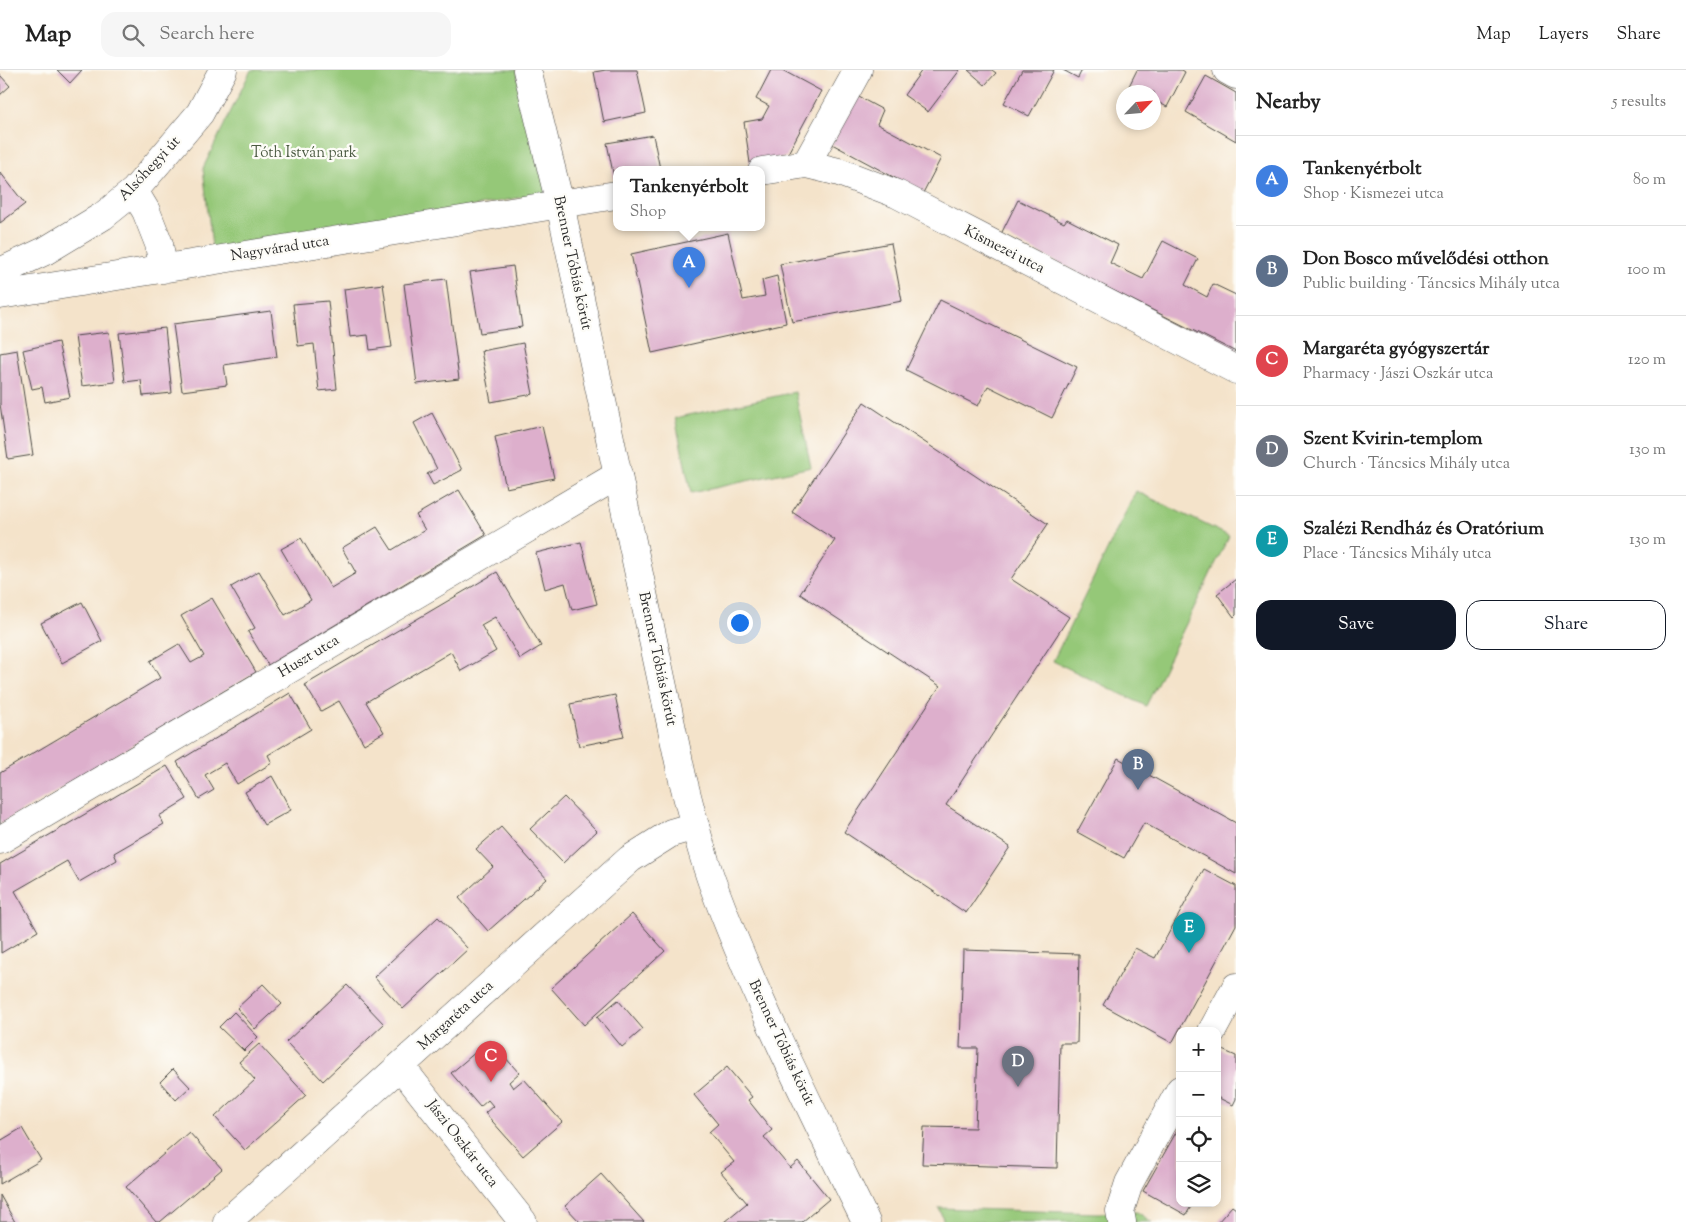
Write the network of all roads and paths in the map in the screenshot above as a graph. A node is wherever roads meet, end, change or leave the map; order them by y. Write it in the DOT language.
graph roads {
  1 [pos="223,70"];
  2 [pos="527,70"];
  3 [pos="858,70"];
  4 [pos="1227,70"];
  5 [pos="1236,75"];
  6 [pos="806,164"];
  7 [pos="765,171"];
  8 [pos="134,191"];
  9 [pos="613,195"];
  10 [pos="560,204"];
  11 [pos="163,268"];
  12 [pos="0,272"];
  13 [pos="0,295"];
  14 [pos="1236,370"];
  15 [pos="618,475"];
  16 [pos="694,826"];
  17 [pos="0,840"];
  18 [pos="1236,988"];
  19 [pos="1214,1027"];
  20 [pos="401,1066"];
  21 [pos="1176,1097"];
  22 [pos="1121,1216"];
  23 [pos="227,1222"];
  24 [pos="523,1222"];
  25 [pos="866,1222"];
  1 -- 8 [label="street, Alsóhegyi út"];
  2 -- 10 [label="street, Brenner Tóbiás körút"];
  3 -- 6 [label="street"];
  4 -- 5 [label="street"];
  6 -- 7 [label="street, Kismezei utca"];
  6 -- 14 [label="street, Kismezei utca"];
  8 -- 11 [label="street"];
  8 -- 12 [label="street, Alsóhegyi út"];
  9 -- 10 [label="street"];
  10 -- 11 [label="street, Nagyvárad utca"];
  10 -- 15 [label="street, Brenner Tóbiás körút"];
  11 -- 13 [label="street, Nagyvárad utca"];
  15 -- 16 [label="street, Brenner Tóbiás körút"];
  15 -- 17 [label="street, Huszt utca"];
  16 -- 20 [label="street, Margaréta utca"];
  16 -- 25 [label="street, Brenner Tóbiás körút"];
  18 -- 19 [label="street"];
  20 -- 23 [label="street, Margaréta utca"];
  20 -- 24 [label="street, Jászi Oszkár utca"];
  21 -- 22 [label="street"];
}
